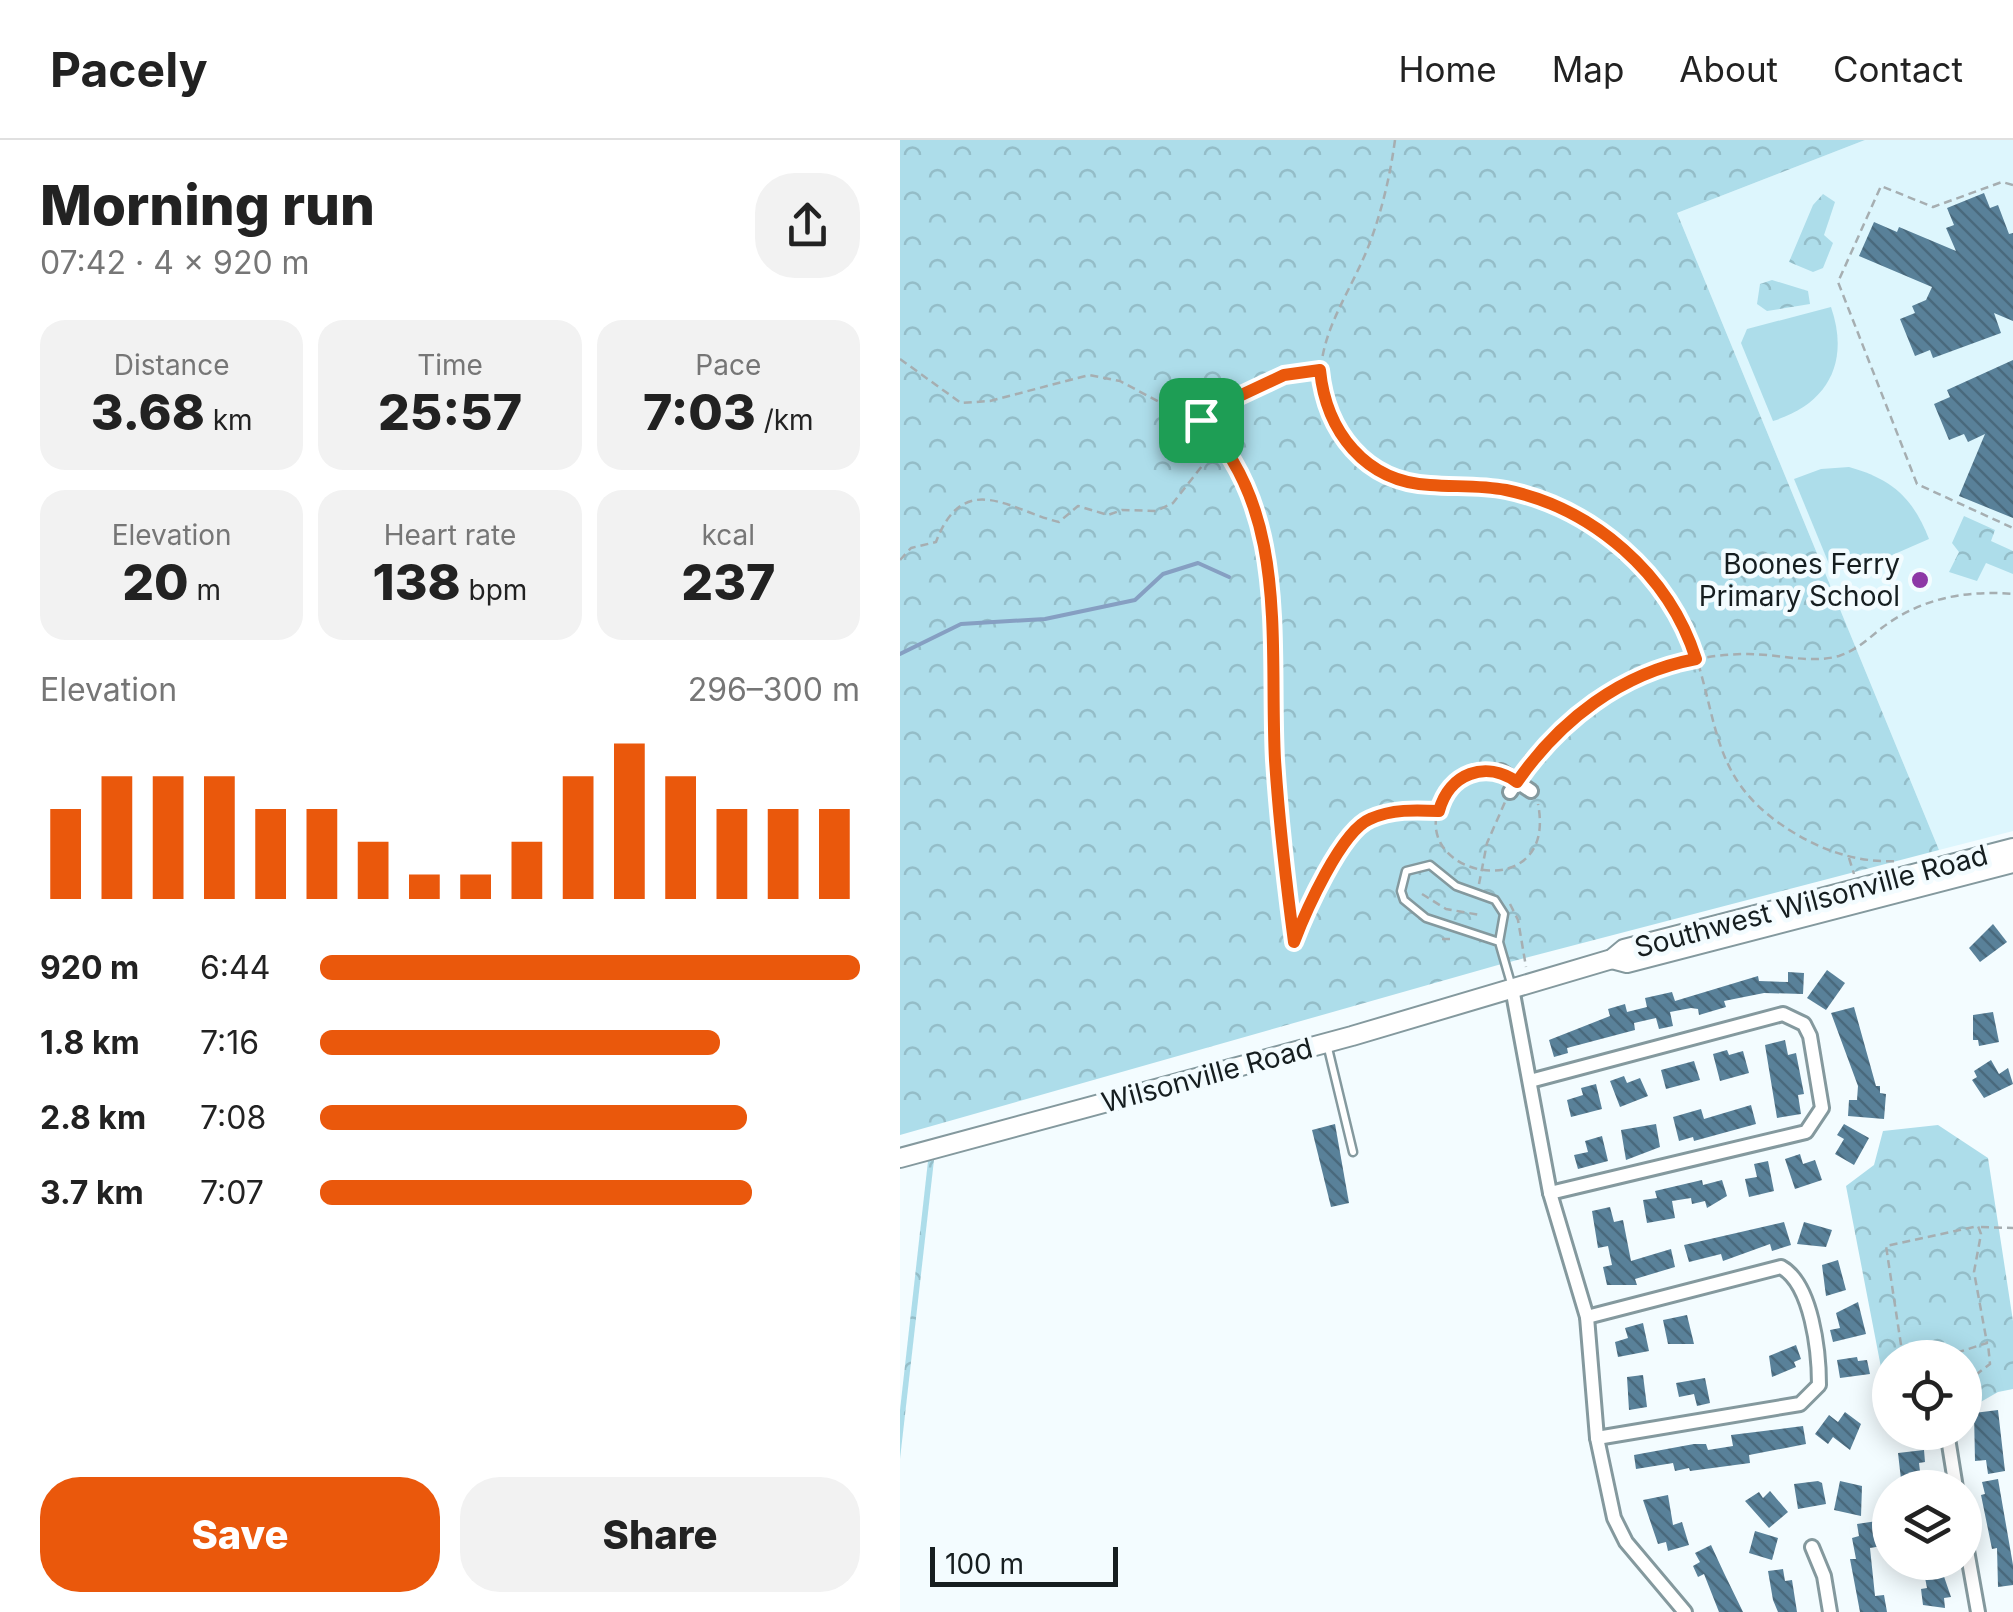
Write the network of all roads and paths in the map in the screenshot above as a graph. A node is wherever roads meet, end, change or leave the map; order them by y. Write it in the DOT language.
graph roads {
  1 [pos="1395,140"];
  2 [pos="2013,184"];
  3 [pos="900,359"];
  4 [pos="1320,370"];
  5 [pos="1201,414"];
  6 [pos="1201,420"];
  7 [pos="2013,528"];
  8 [pos="900,560"];
  9 [pos="2013,594"];
  10 [pos="1696,659"];
  11 [pos="1533,758"];
  12 [pos="1501,771"];
  13 [pos="1513,786"];
  14 [pos="1532,791"];
  15 [pos="1439,811"];
  16 [pos="2013,848"];
  17 [pos="1849,856"];
  18 [pos="1911,859"];
  19 [pos="2013,863"];
  20 [pos="1479,872"];
  21 [pos="1479,885"];
  22 [pos="1859,888"];
  23 [pos="1422,894"];
  24 [pos="1475,900"];
  25 [pos="1459,912"];
  26 [pos="1472,914"];
  27 [pos="1480,915"];
  28 [pos="1458,922"];
  29 [pos="1459,936"];
  30 [pos="1442,939"];
  31 [pos="1500,942"];
  32 [pos="1612,959"];
  33 [pos="1512,988"];
  34 [pos="1327,1042"];
  35 [pos="1530,1081"];
  36 [pos="1352,1152"];
  37 [pos="900,1158"];
  38 [pos="1550,1193"];
  39 [pos="1980,1227"];
  40 [pos="2013,1228"];
  41 [pos="1586,1317"];
  42 [pos="1900,1340"];
  43 [pos="1987,1343"];
  44 [pos="1982,1345"];
  45 [pos="1982,1370"];
  46 [pos="1597,1438"];
  47 [pos="1812,1547"];
  48 [pos="1972,1580"];
  49 [pos="1686,1612"];
  50 [pos="1830,1612"];
  51 [pos="1978,1612"];
  1 -- 4 [label="path"];
  2 -- 7 [label="path"];
  3 -- 5 [label="path"];
  4 -- 5 [label="path"];
  4 -- 10 [label="path"];
  5 -- 6 [label="path"];
  6 -- 8 [label="path"];
  6 -- 15 [label="path"];
  9 -- 10 [label="path"];
  10 -- 11 [label="path"];
  10 -- 17 [label="path"];
  11 -- 13 [label="street"];
  12 -- 13 [label="street"];
  12 -- 15 [label="path"];
  13 -- 14 [label="street"];
  13 -- 20 [label="path"];
  14 -- 20 [label="path"];
  15 -- 20 [label="path"];
  16 -- 22 [label="main road, Southwest Wilsonville Road"];
  17 -- 18 [label="path"];
  17 -- 22 [label="path"];
  19 -- 32 [label="main road, Southwest Wilsonville Road"];
  20 -- 21 [label="path"];
  22 -- 32 [label="main road, Southwest Wilsonville Road"];
  23 -- 25 [label="path"];
  24 -- 26 [label="path"];
  25 -- 26 [label="path"];
  25 -- 28 [label="path"];
  26 -- 27 [label="path"];
  29 -- 30 [label="path"];
  31 -- 31 [label="lane"];
  31 -- 33 [label="lane"];
  32 -- 33 [label="main road, Southwest Wilsonville Road"];
  33 -- 34 [label="main road, Wilsonville Road"];
  33 -- 35 [label="street"];
  34 -- 36 [label="lane"];
  34 -- 37 [label="main road, Wilsonville Road"];
  35 -- 38 [label="street"];
  35 -- 38 [label="street"];
  38 -- 41 [label="street"];
  39 -- 40 [label="path"];
  39 -- 42 [label="path"];
  39 -- 43 [label="path"];
  41 -- 46 [label="street"];
  41 -- 46 [label="street"];
  43 -- 44 [label="path"];
  43 -- 45 [label="path"];
  46 -- 49 [label="street"];
  47 -- 50 [label="street"];
  48 -- 51 [label="street"];
}
